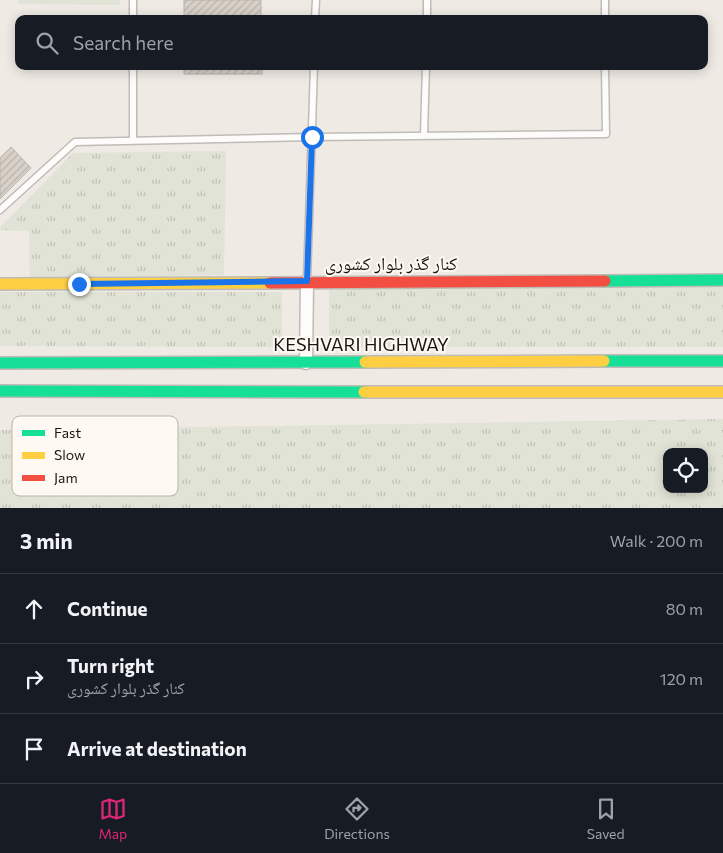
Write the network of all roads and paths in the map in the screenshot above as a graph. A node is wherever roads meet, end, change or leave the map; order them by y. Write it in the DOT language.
graph roads {
  1 [pos="133,0"];
  2 [pos="316,0"];
  3 [pos="427,0"];
  4 [pos="604,0"];
  5 [pos="133,15"];
  6 [pos="315,15"];
  7 [pos="427,15"];
  8 [pos="605,15"];
  9 [pos="133,70"];
  10 [pos="314,70"];
  11 [pos="426,70"];
  12 [pos="605,70"];
  13 [pos="424,136"];
  14 [pos="312,137"];
  15 [pos="133,140"];
  16 [pos="0,210"];
  17 [pos="723,280"];
  18 [pos="307,281"];
  19 [pos="0,284"];
  20 [pos="723,361"];
  21 [pos="0,363"];
  22 [pos="306,363"];
  23 [pos="0,391"];
  24 [pos="723,392"];
  1 -- 5 [label="lane"];
  2 -- 6 [label="lane"];
  3 -- 7 [label="lane"];
  4 -- 8 [label="lane"];
  9 -- 15 [label="lane"];
  10 -- 14 [label="lane"];
  11 -- 13 [label="lane"];
  12 -- 13 [label="lane"];
  13 -- 14 [label="lane"];
  14 -- 15 [label="lane"];
  14 -- 18 [label="lane"];
  15 -- 16 [label="lane"];
  17 -- 18 [label="main road, کنار گذر بلوار کشوری"];
  18 -- 19 [label="main road, کنار گذر بلوار کشوری"];
  18 -- 22 [label="street"];
  20 -- 22 [label="main road, KESHVARI HIGHWAY"];
  21 -- 22 [label="main road, KESHVARI HIGHWAY"];
  23 -- 24 [label="main road"];
}
